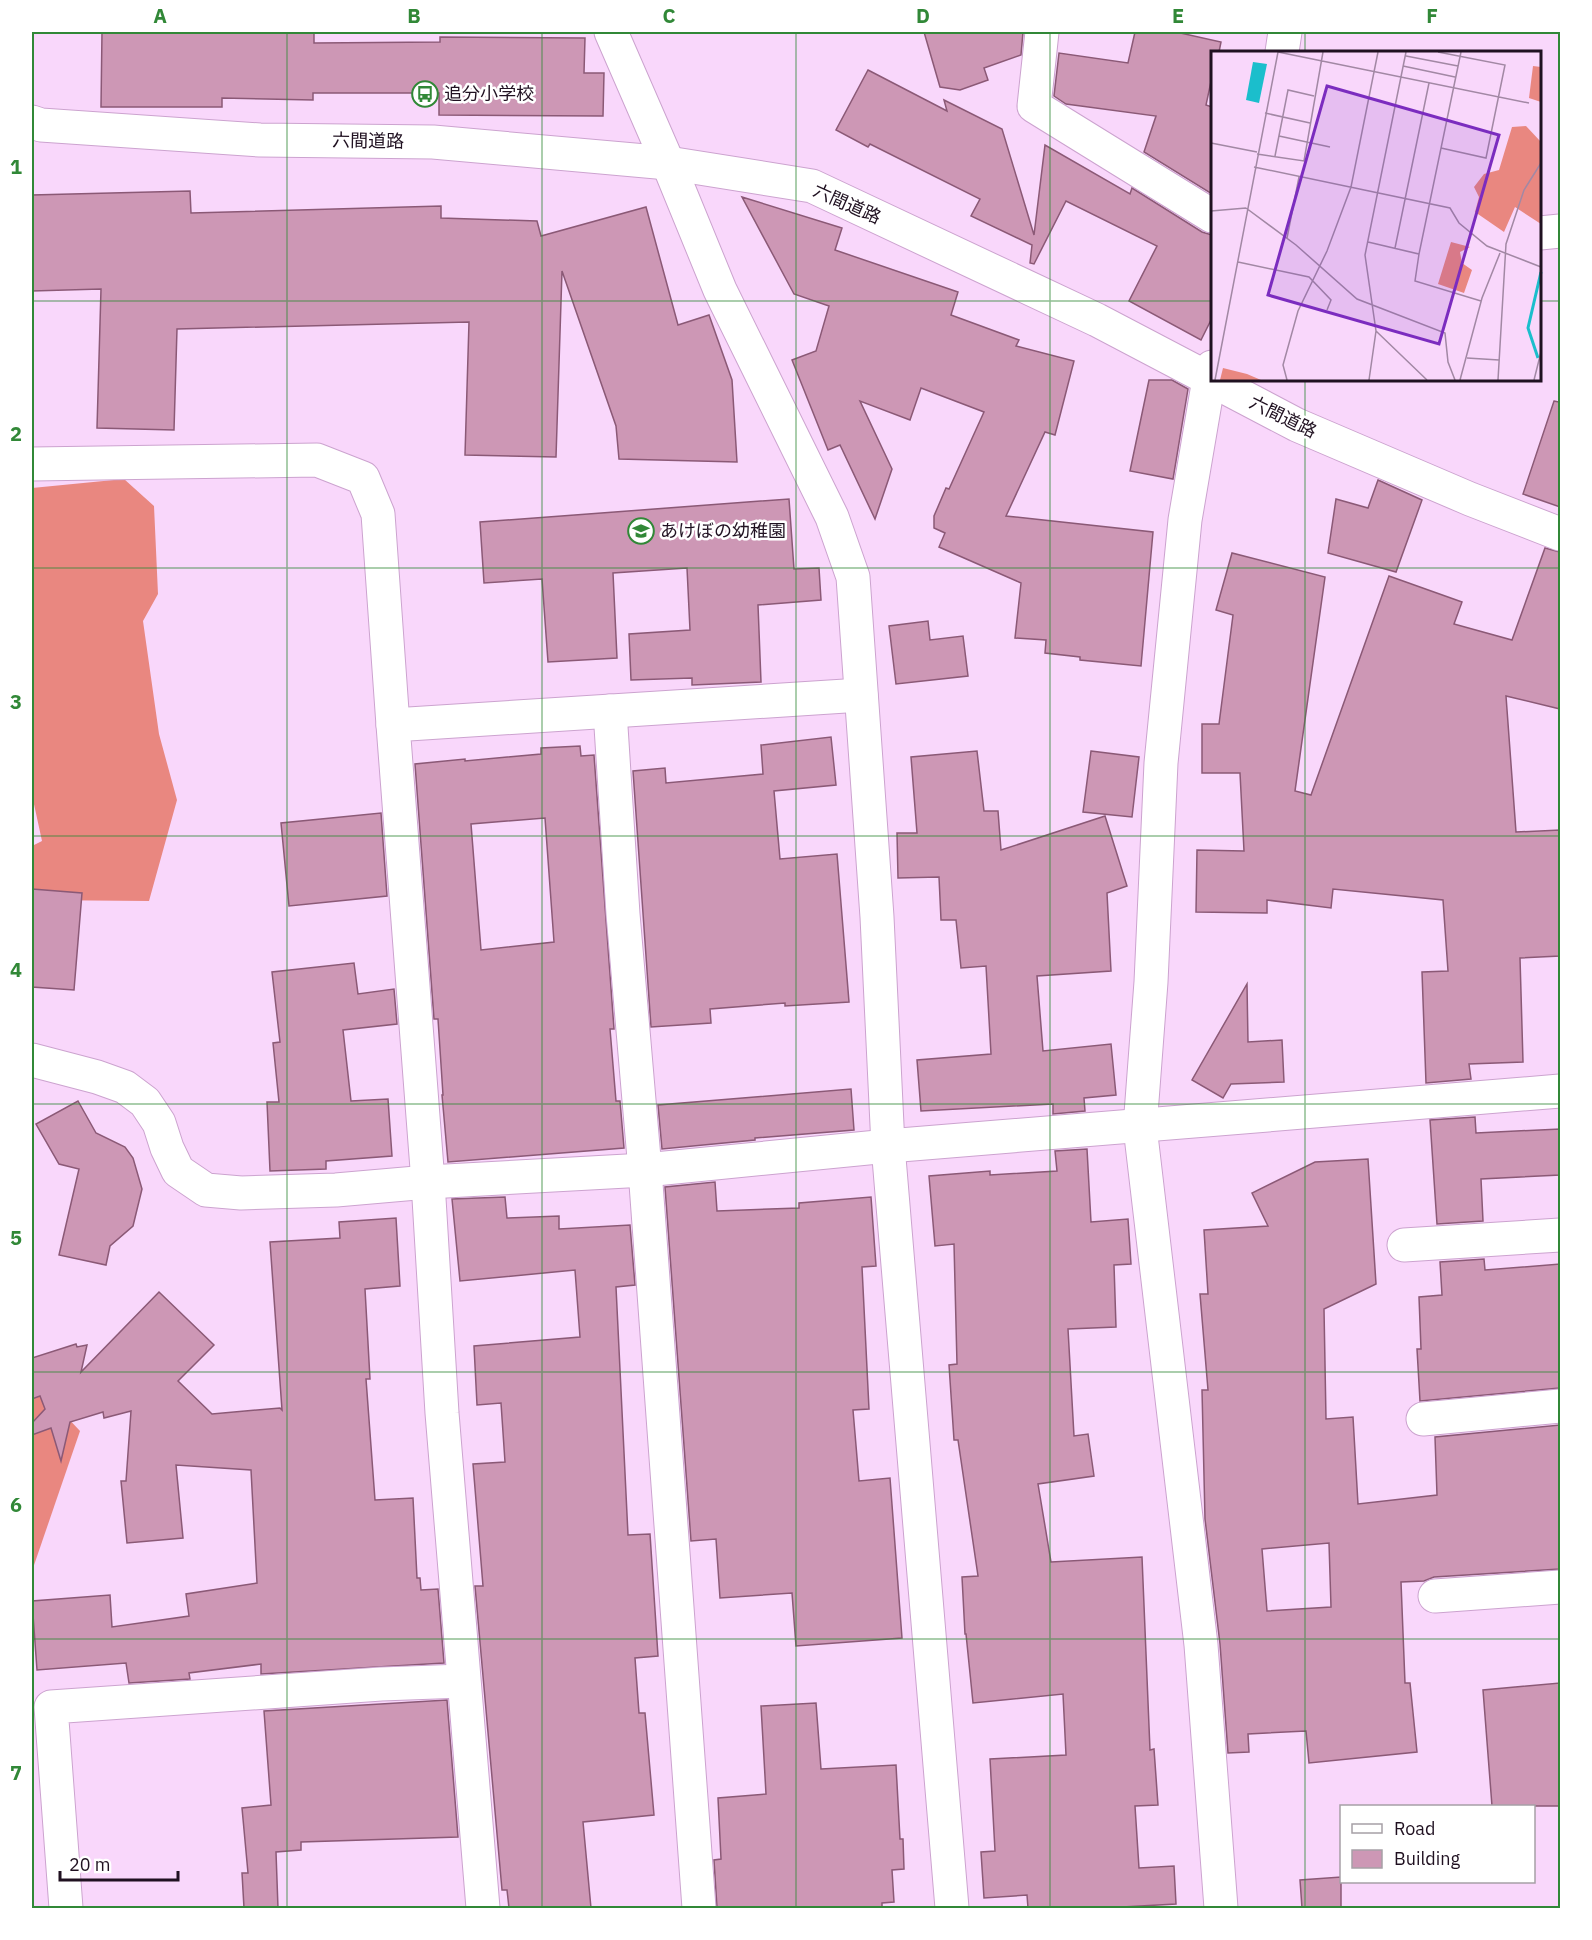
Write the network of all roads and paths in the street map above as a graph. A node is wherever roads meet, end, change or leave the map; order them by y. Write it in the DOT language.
graph roads {
  1 [pos="610,32"];
  2 [pos="1042,32"];
  3 [pos="1285,32"];
  4 [pos="1282,51"];
  5 [pos="32,122"];
  6 [pos="668,163"];
  7 [pos="1211,215"];
  8 [pos="1560,231"];
  9 [pos="1541,233"];
  10 [pos="1211,373"];
  11 [pos="1224,381"];
  12 [pos="32,464"];
  13 [pos="1560,534"];
  14 [pos="861,695"];
  15 [pos="610,711"];
  16 [pos="393,725"];
  17 [pos="32,1060"];
  18 [pos="1560,1091"];
  19 [pos="1140,1127"];
  20 [pos="888,1146"];
  21 [pos="645,1170"];
  22 [pos="428,1182"];
  23 [pos="1560,1235"];
  24 [pos="1404,1245"];
  25 [pos="1560,1406"];
  26 [pos="1423,1419"];
  27 [pos="1560,1587"];
  28 [pos="1435,1596"];
  29 [pos="463,1681"];
  30 [pos="66,1908"];
  31 [pos="483,1908"];
  32 [pos="699,1908"];
  33 [pos="952,1908"];
  34 [pos="1221,1908"];
  1 -- 6 [label="street"];
  2 -- 7 [label="street"];
  3 -- 4 [label="street"];
  5 -- 6 [label="street, 六間道路"];
  6 -- 10 [label="street, 六間道路"];
  6 -- 14 [label="street"];
  8 -- 9 [label="street"];
  10 -- 19 [label="street"];
  11 -- 13 [label="street, 六間道路"];
  12 -- 16 [label="street"];
  14 -- 15 [label="street"];
  14 -- 20 [label="street"];
  15 -- 16 [label="street"];
  15 -- 21 [label="street"];
  16 -- 22 [label="street"];
  17 -- 22 [label="street"];
  18 -- 19 [label="street"];
  19 -- 20 [label="street"];
  19 -- 34 [label="street"];
  20 -- 21 [label="street"];
  20 -- 33 [label="street"];
  21 -- 22 [label="street"];
  21 -- 32 [label="street"];
  22 -- 29 [label="street"];
  23 -- 24 [label="street"];
  25 -- 26 [label="street"];
  27 -- 28 [label="street"];
  29 -- 30 [label="street"];
  29 -- 31 [label="street"];
}
